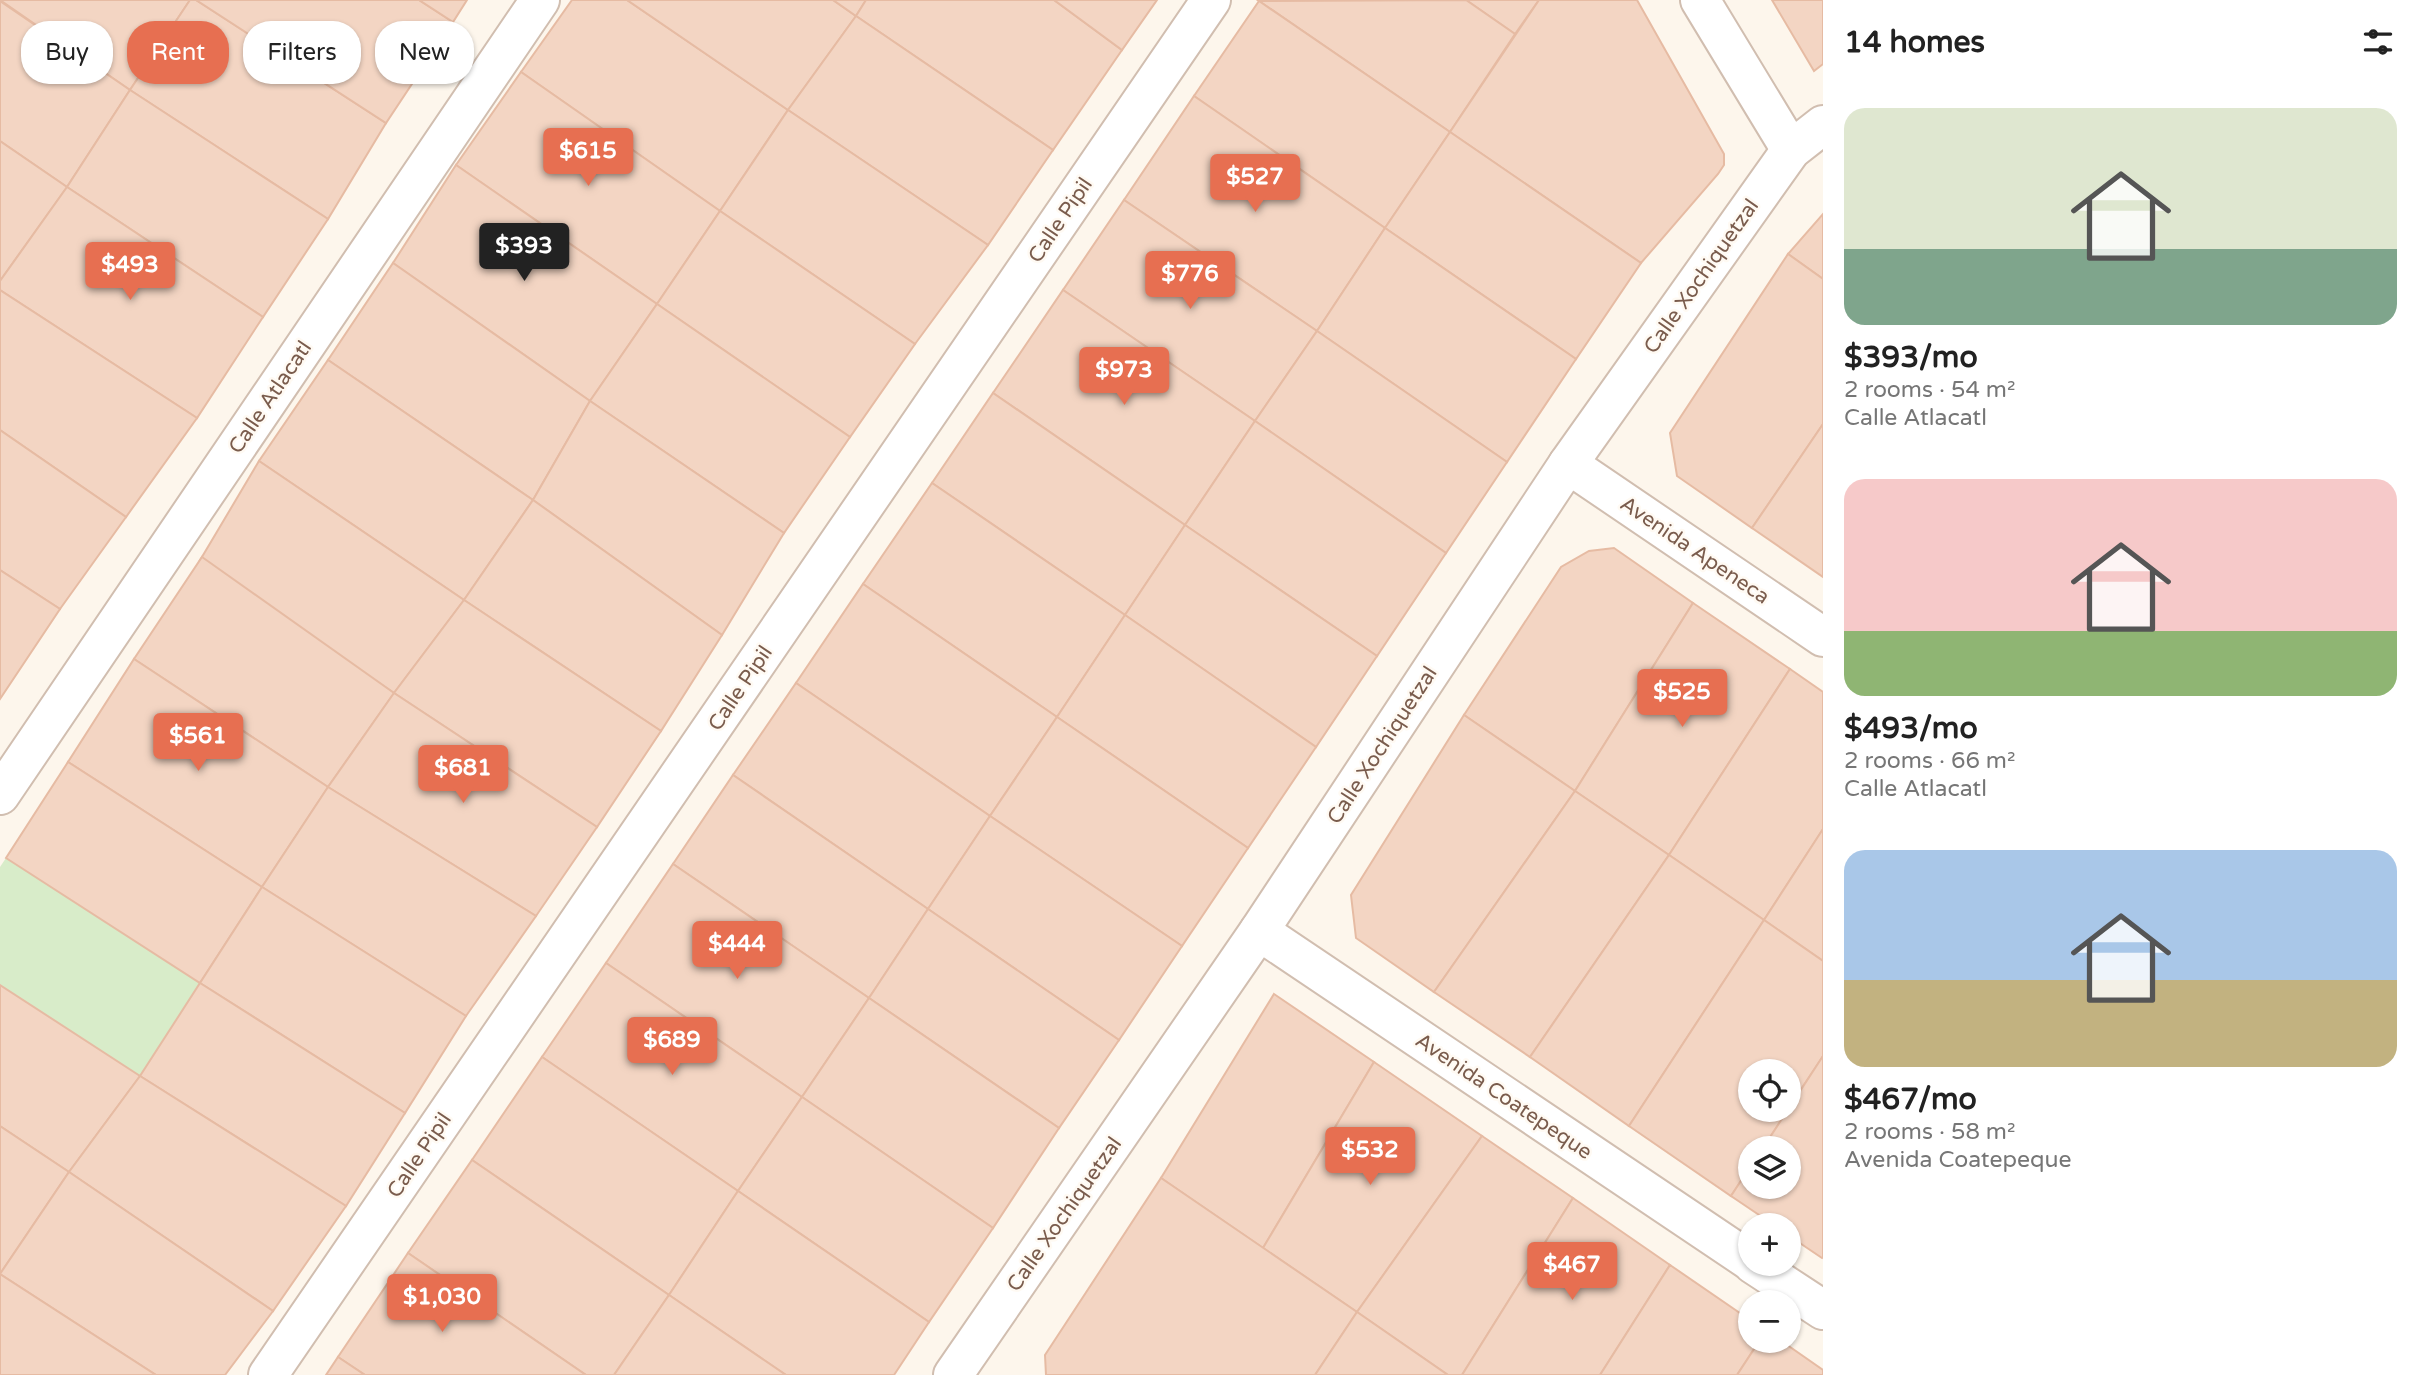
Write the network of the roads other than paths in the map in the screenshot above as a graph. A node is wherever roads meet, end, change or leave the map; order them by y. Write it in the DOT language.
graph roads {
  1 [pos="540,0"];
  2 [pos="1211,0"];
  3 [pos="1700,0"];
  4 [pos="1823,125"];
  5 [pos="1791,150"];
  6 [pos="1568,464"];
  7 [pos="1823,637"];
  8 [pos="0,794"];
  9 [pos="1259,930"];
  10 [pos="1738,1253"];
  11 [pos="1773,1276"];
  12 [pos="1823,1310"];
  13 [pos="268,1375"];
  14 [pos="953,1375"];
  1 -- 8 [label="street, Calle Atlacatl"];
  2 -- 13 [label="street, Calle Pipil"];
  3 -- 5 [label="street"];
  4 -- 5 [label="street, Calle Xochiquetzal"];
  5 -- 6 [label="street, Calle Xochiquetzal"];
  6 -- 7 [label="street, Avenida Apeneca"];
  6 -- 9 [label="street, Calle Xochiquetzal"];
  9 -- 10 [label="street, Avenida Coatepeque"];
  9 -- 14 [label="street, Calle Xochiquetzal"];
  11 -- 12 [label="street, Avenida Coatepeque"];
}
